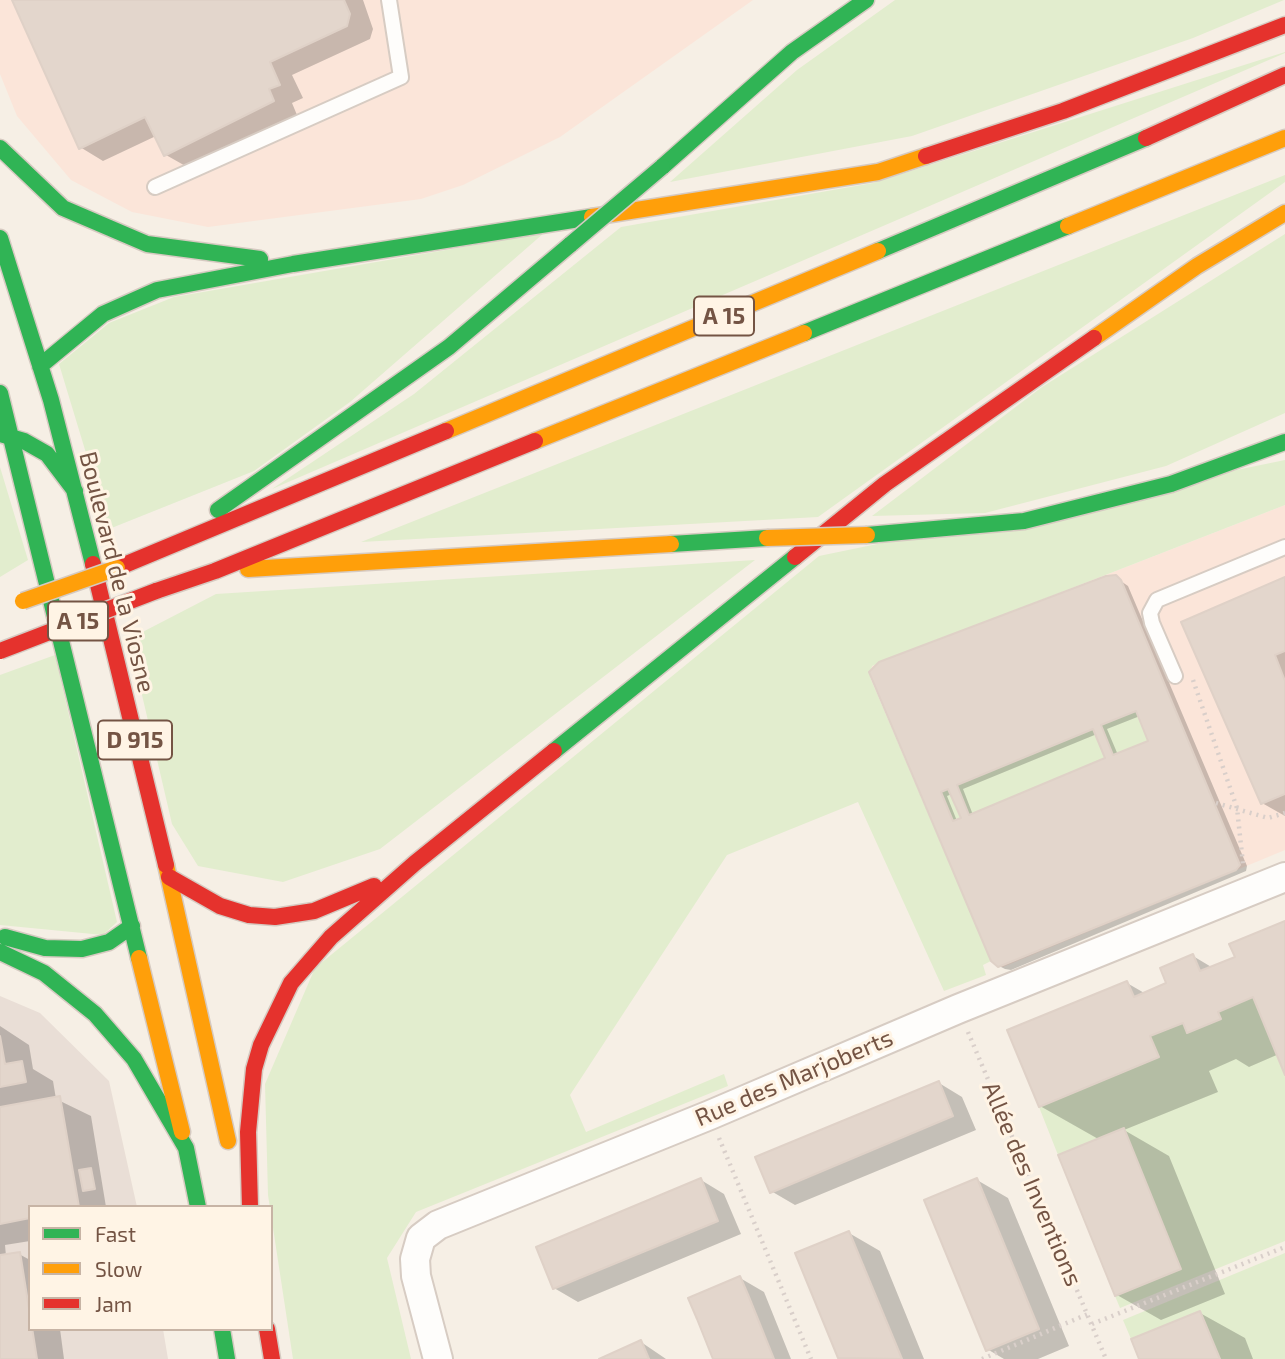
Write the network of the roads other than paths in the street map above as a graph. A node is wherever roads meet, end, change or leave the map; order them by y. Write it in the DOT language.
graph roads {
  1 [pos="389,0"];
  2 [pos="866,0"];
  3 [pos="1285,25"];
  4 [pos="1285,75"];
  5 [pos="1285,138"];
  6 [pos="0,148"];
  7 [pos="155,187"];
  8 [pos="1285,213"];
  9 [pos="0,238"];
  10 [pos="293,264"];
  11 [pos="40,366"];
  12 [pos="30,379"];
  13 [pos="0,393"];
  14 [pos="19,398"];
  15 [pos="6,435"];
  16 [pos="1285,442"];
  17 [pos="75,491"];
  18 [pos="1285,547"];
  19 [pos="160,551"];
  20 [pos="215,571"];
  21 [pos="17,604"];
  22 [pos="0,651"];
  23 [pos="1175,676"];
  24 [pos="98,788"];
  25 [pos="120,819"];
  26 [pos="144,847"];
  27 [pos="415,863"];
  28 [pos="169,877"];
  29 [pos="1285,877"];
  30 [pos="155,899"];
  31 [pos="145,913"];
  32 [pos="132,926"];
  33 [pos="0,935"];
  34 [pos="0,952"];
  35 [pos="186,1148"];
  36 [pos="198,1205"];
  37 [pos="244,1205"];
  38 [pos="250,1205"];
  39 [pos="222,1331"];
  40 [pos="267,1331"];
  41 [pos="227,1359"];
  42 [pos="272,1359"];
  43 [pos="438,1359"];
  1 -- 7 [label="lane"];
  2 -- 19 [label="main road, bridge"];
  3 -- 10 [label="main road"];
  4 -- 19 [label="main road, A 15"];
  5 -- 20 [label="main road, A 15"];
  6 -- 10 [label="main road"];
  8 -- 27 [label="main road"];
  9 -- 11 [label="main road, Boulevard de la Viosne / D 915"];
  10 -- 11 [label="main road"];
  11 -- 12 [label="main road"];
  11 -- 17 [label="main road, Boulevard de la Viosne / D 915"];
  13 -- 15 [label="main road, D 915"];
  14 -- 15 [label="main road"];
  15 -- 17 [label="main road"];
  15 -- 24 [label="main road, D 915"];
  16 -- 20 [label="main road, bridge"];
  17 -- 28 [label="main road, Boulevard de la Viosne / D 915"];
  18 -- 23 [label="lane"];
  19 -- 21 [label="main road, A 15, bridge"];
  20 -- 22 [label="main road, A 15, bridge"];
  24 -- 25 [label="main road"];
  24 -- 32 [label="main road, D 915"];
  26 -- 28 [label="main road"];
  27 -- 28 [label="main road"];
  27 -- 38 [label="main road"];
  28 -- 30 [label="main road"];
  28 -- 37 [label="main road, Boulevard de la Viosne / D 915"];
  29 -- 43 [label="street, Rue des Marjoberts"];
  31 -- 32 [label="main road"];
  32 -- 33 [label="main road"];
  32 -- 35 [label="main road, D 915"];
  34 -- 35 [label="main road"];
  35 -- 36 [label="main road, D 915"];
  39 -- 41 [label="main road"];
  40 -- 42 [label="main road"];
}
